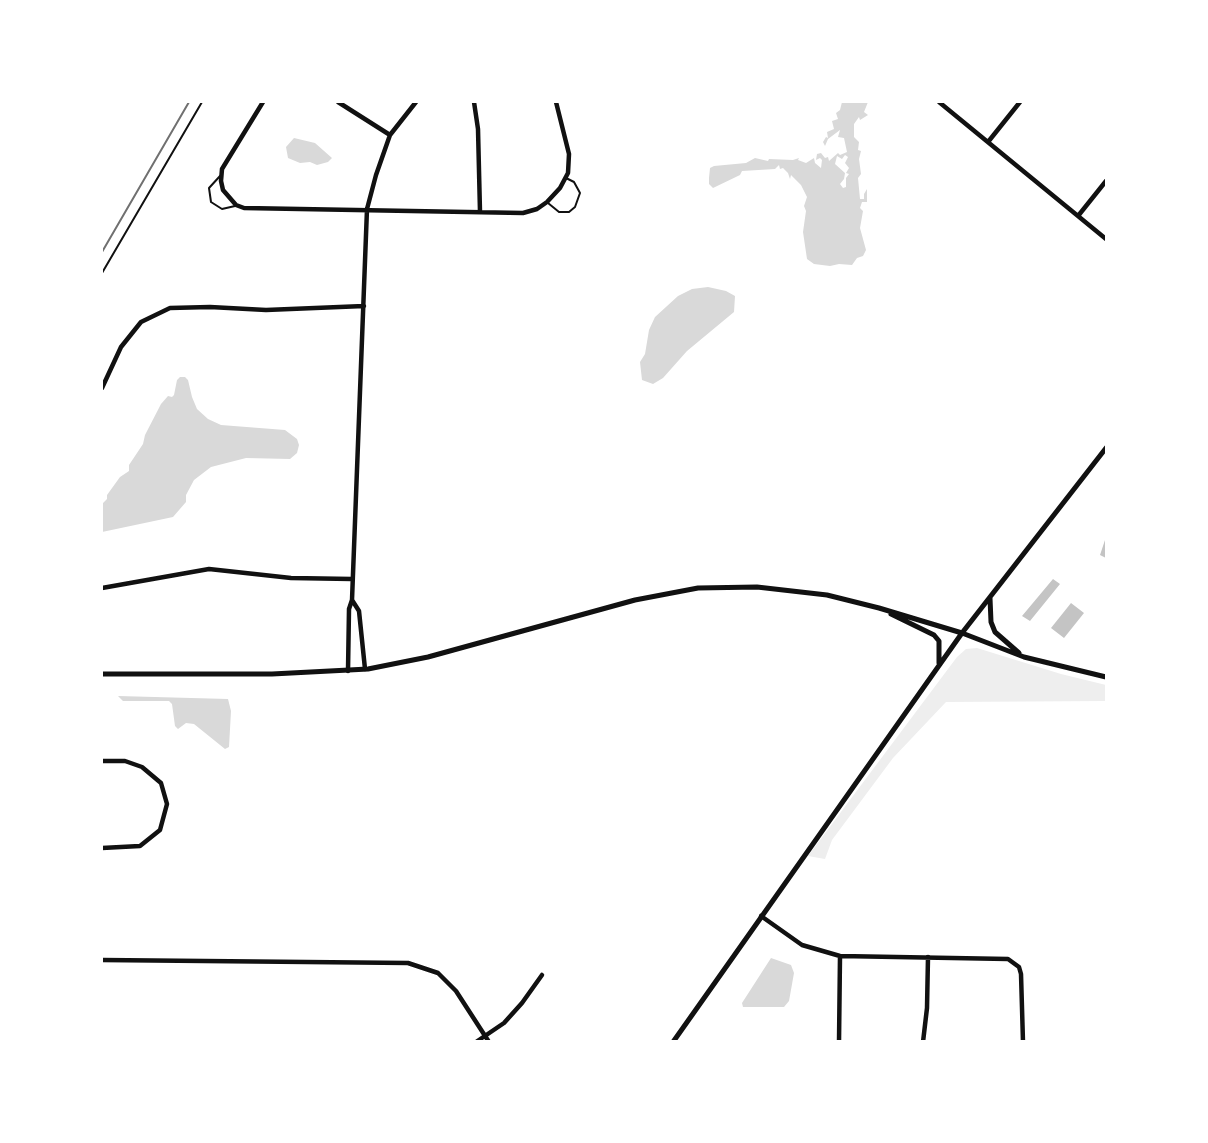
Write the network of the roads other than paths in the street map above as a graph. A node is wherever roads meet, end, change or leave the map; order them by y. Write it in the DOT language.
graph roads {
  1 [pos="263,102"];
  2 [pos="338,102"];
  3 [pos="416,102"];
  4 [pos="474,102"];
  5 [pos="556,102"];
  6 [pos="939,102"];
  7 [pos="1020,102"];
  8 [pos="390,135"];
  9 [pos="988,142"];
  10 [pos="220,175"];
  11 [pos="566,177"];
  12 [pos="1107,181"];
  13 [pos="547,202"];
  14 [pos="236,205"];
  15 [pos="367,209"];
  16 [pos="480,212"];
  17 [pos="1078,216"];
  18 [pos="1107,239"];
  19 [pos="364,306"];
  20 [pos="102,388"];
  21 [pos="1107,448"];
  22 [pos="352,579"];
  23 [pos="102,587"];
  24 [pos="989,598"];
  25 [pos="352,600"];
  26 [pos="879,608"];
  27 [pos="962,633"];
  28 [pos="1024,657"];
  29 [pos="938,667"];
  30 [pos="365,669"];
  31 [pos="348,671"];
  32 [pos="102,674"];
  33 [pos="1107,677"];
  34 [pos="102,761"];
  35 [pos="102,848"];
  36 [pos="761,916"];
  37 [pos="840,956"];
  38 [pos="928,957"];
  39 [pos="102,960"];
  40 [pos="542,975"];
  41 [pos="485,1036"];
  42 [pos="476,1041"];
  43 [pos="489,1041"];
  44 [pos="673,1041"];
  45 [pos="839,1041"];
  46 [pos="923,1041"];
  47 [pos="1023,1041"];
  1 -- 10 [label="street"];
  2 -- 8 [label="street"];
  3 -- 8 [label="street"];
  4 -- 16 [label="street"];
  5 -- 11 [label="street"];
  6 -- 9 [label="street"];
  7 -- 9 [label="street"];
  8 -- 15 [label="street"];
  9 -- 17 [label="street"];
  10 -- 14 [label="street"];
  10 -- 14 [label="lane"];
  11 -- 13 [label="street"];
  11 -- 13 [label="lane"];
  12 -- 17 [label="street"];
  13 -- 16 [label="street"];
  14 -- 15 [label="street"];
  15 -- 16 [label="street"];
  15 -- 19 [label="street"];
  17 -- 18 [label="street"];
  19 -- 20 [label="street"];
  19 -- 22 [label="street"];
  21 -- 24 [label="street"];
  22 -- 23 [label="street"];
  22 -- 25 [label="street"];
  24 -- 27 [label="street"];
  24 -- 28 [label="street"];
  25 -- 30 [label="street"];
  25 -- 31 [label="street"];
  26 -- 27 [label="street"];
  26 -- 29 [label="street"];
  26 -- 30 [label="street"];
  27 -- 28 [label="street"];
  27 -- 29 [label="street"];
  28 -- 33 [label="street"];
  29 -- 36 [label="street"];
  30 -- 31 [label="street"];
  31 -- 32 [label="street"];
  34 -- 35 [label="street"];
  36 -- 37 [label="street"];
  36 -- 44 [label="street"];
  37 -- 38 [label="street"];
  37 -- 45 [label="street"];
  38 -- 46 [label="street"];
  38 -- 47 [label="street"];
  39 -- 41 [label="street"];
  40 -- 41 [label="street"];
  41 -- 42 [label="street"];
  41 -- 43 [label="street"];
}
